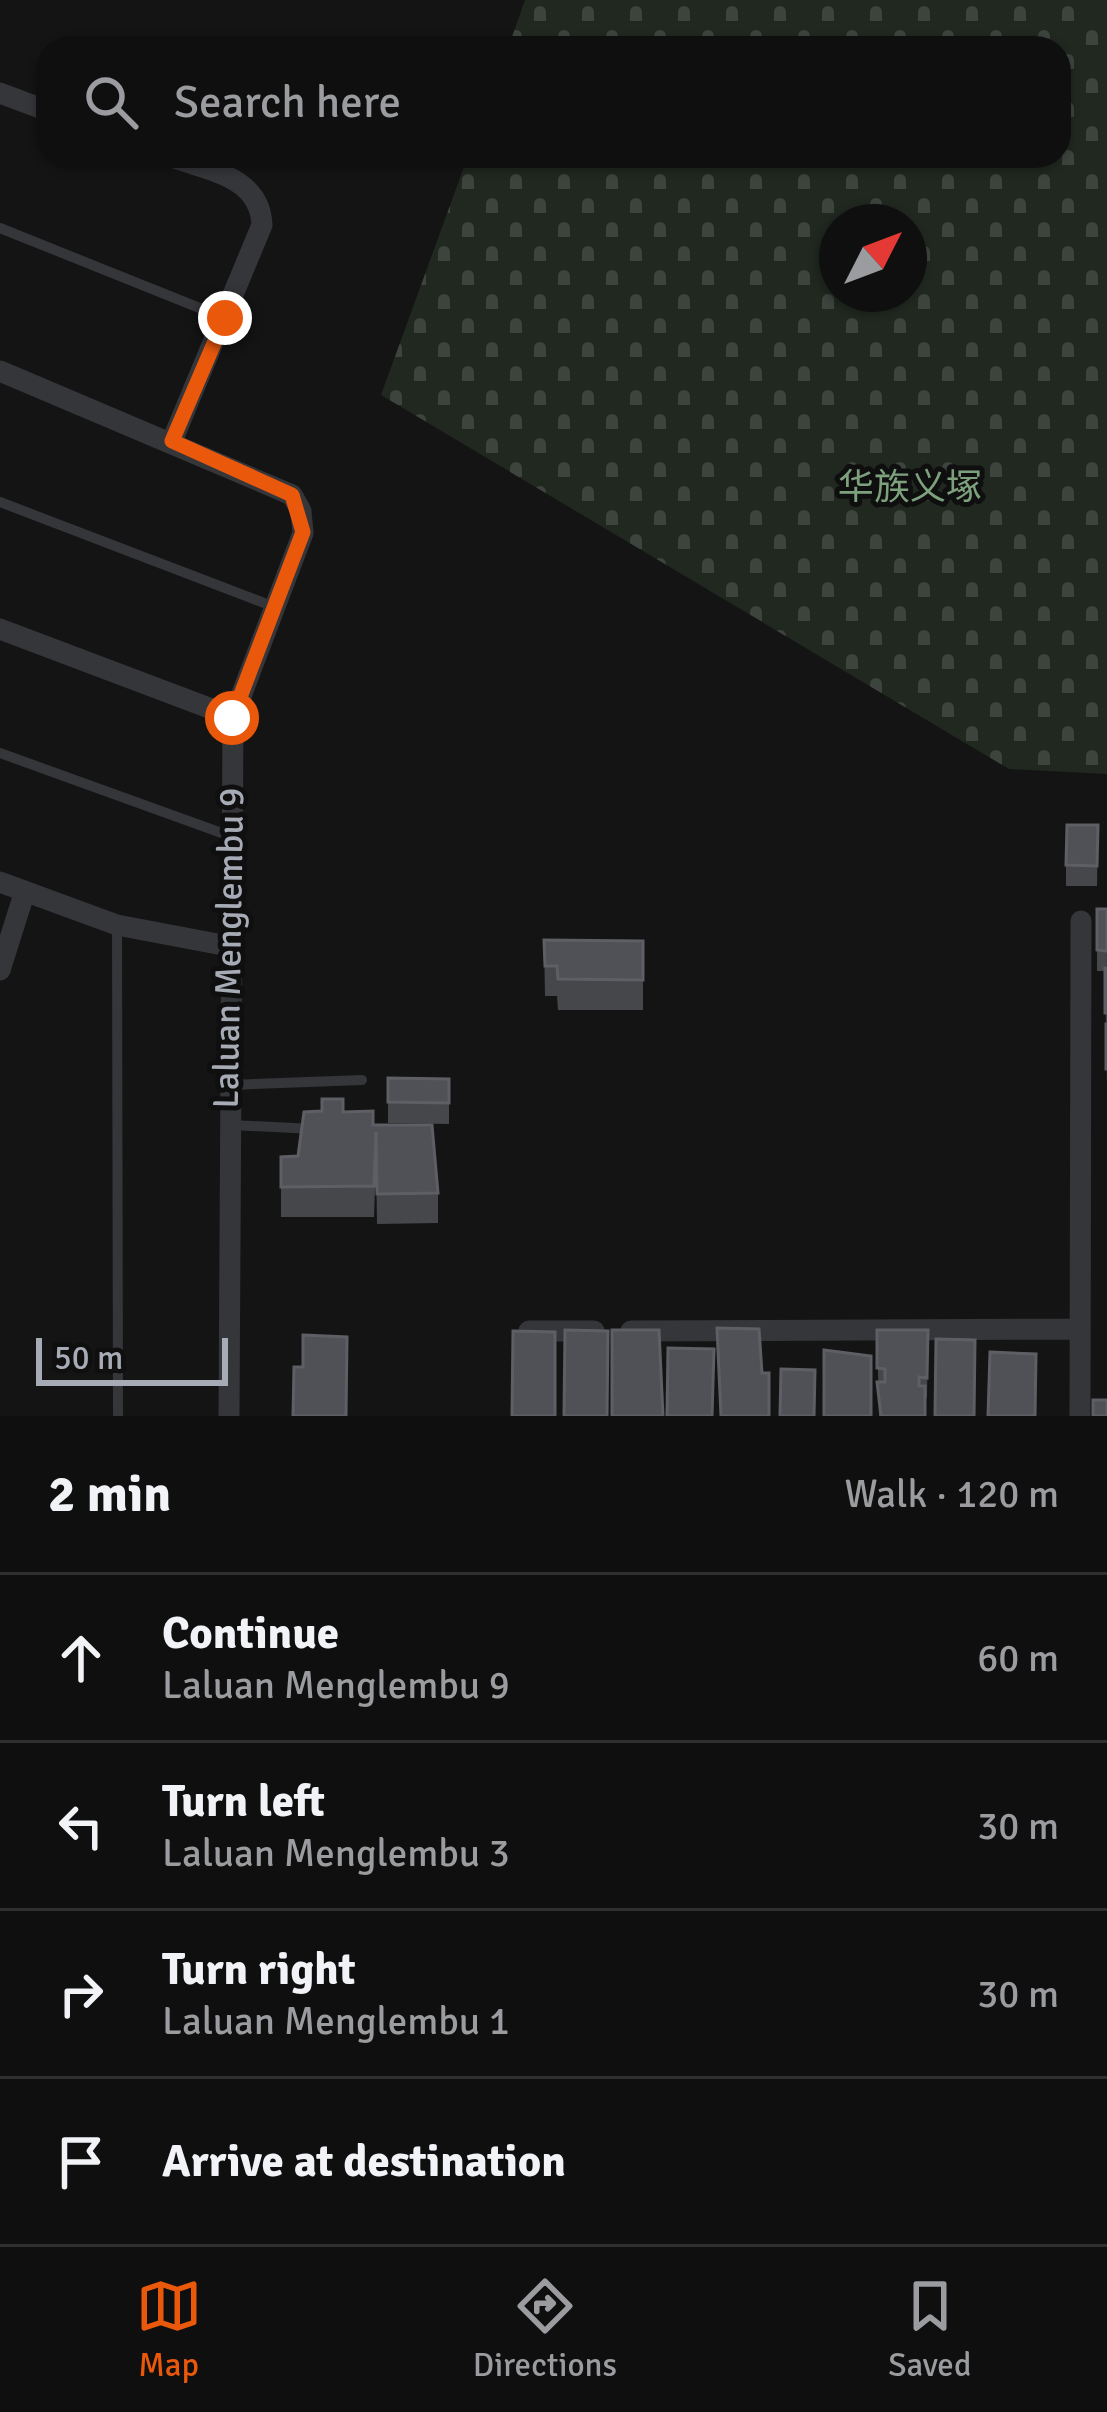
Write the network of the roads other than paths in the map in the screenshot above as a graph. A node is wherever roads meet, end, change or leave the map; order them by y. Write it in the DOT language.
graph roads {
  1 [pos="0,93"];
  2 [pos="36,106"];
  3 [pos="202,168"];
  4 [pos="0,229"];
  5 [pos="225,318"];
  6 [pos="0,371"];
  7 [pos="172,441"];
  8 [pos="0,502"];
  9 [pos="278,609"];
  10 [pos="0,629"];
  11 [pos="232,718"];
  12 [pos="0,753"];
  13 [pos="230,836"];
  14 [pos="0,882"];
  15 [pos="25,891"];
  16 [pos="1081,921"];
  17 [pos="117,925"];
  18 [pos="228,946"];
  19 [pos="0,970"];
  20 [pos="362,1080"];
  21 [pos="227,1085"];
  22 [pos="227,1125"];
  23 [pos="320,1130"];
  24 [pos="1080,1329"];
  25 [pos="530,1331"];
  26 [pos="118,1416"];
  27 [pos="229,1416"];
  28 [pos="1080,1416"];
  1 -- 2 [label="street"];
  3 -- 5 [label="street"];
  4 -- 5 [label="lane"];
  5 -- 7 [label="street"];
  6 -- 7 [label="street"];
  7 -- 9 [label="street, Laluan Menglembu 9"];
  8 -- 9 [label="lane"];
  9 -- 11 [label="street, Laluan Menglembu 9"];
  10 -- 11 [label="street"];
  11 -- 13 [label="street, Laluan Menglembu 9"];
  12 -- 13 [label="lane"];
  13 -- 18 [label="street, Laluan Menglembu 9"];
  14 -- 15 [label="street"];
  15 -- 17 [label="street"];
  15 -- 19 [label="street"];
  16 -- 24 [label="street"];
  17 -- 18 [label="street"];
  17 -- 26 [label="lane"];
  18 -- 21 [label="street, Laluan Menglembu 9"];
  20 -- 21 [label="lane"];
  21 -- 22 [label="street, Laluan Menglembu 9"];
  22 -- 23 [label="lane"];
  22 -- 27 [label="street, Laluan Menglembu 9"];
  24 -- 25 [label="street"];
  24 -- 28 [label="street"];
}
